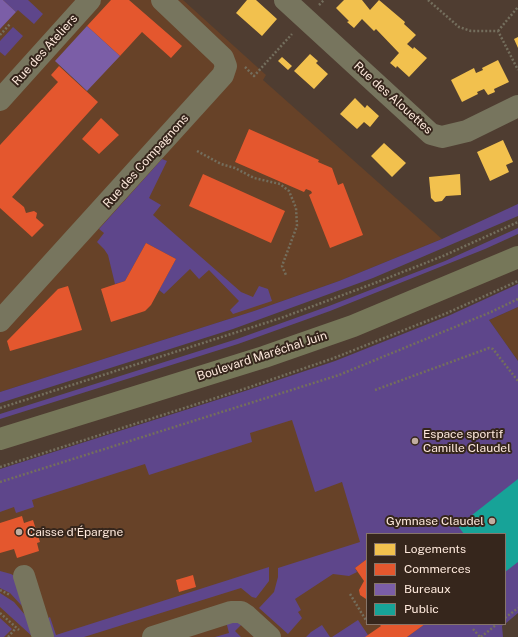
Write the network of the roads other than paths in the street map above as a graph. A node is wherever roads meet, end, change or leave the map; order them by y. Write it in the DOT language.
graph roads {
  1 [pos="90,0"];
  2 [pos="162,0"];
  3 [pos="285,0"];
  4 [pos="0,100"];
  5 [pos="518,106"];
  6 [pos="518,257"];
  7 [pos="0,321"];
  8 [pos="0,439"];
  9 [pos="24,576"];
  10 [pos="43,637"];
  11 [pos="153,637"];
  12 [pos="270,637"];
  1 -- 4 [label="street, Rue des Ateliers"];
  2 -- 7 [label="street, Rue des Compagnons"];
  3 -- 5 [label="street, Rue des Alouettes"];
  6 -- 8 [label="main road, Boulevard Maréchal Juin"];
  9 -- 10 [label="street"];
  11 -- 12 [label="street"];
}
